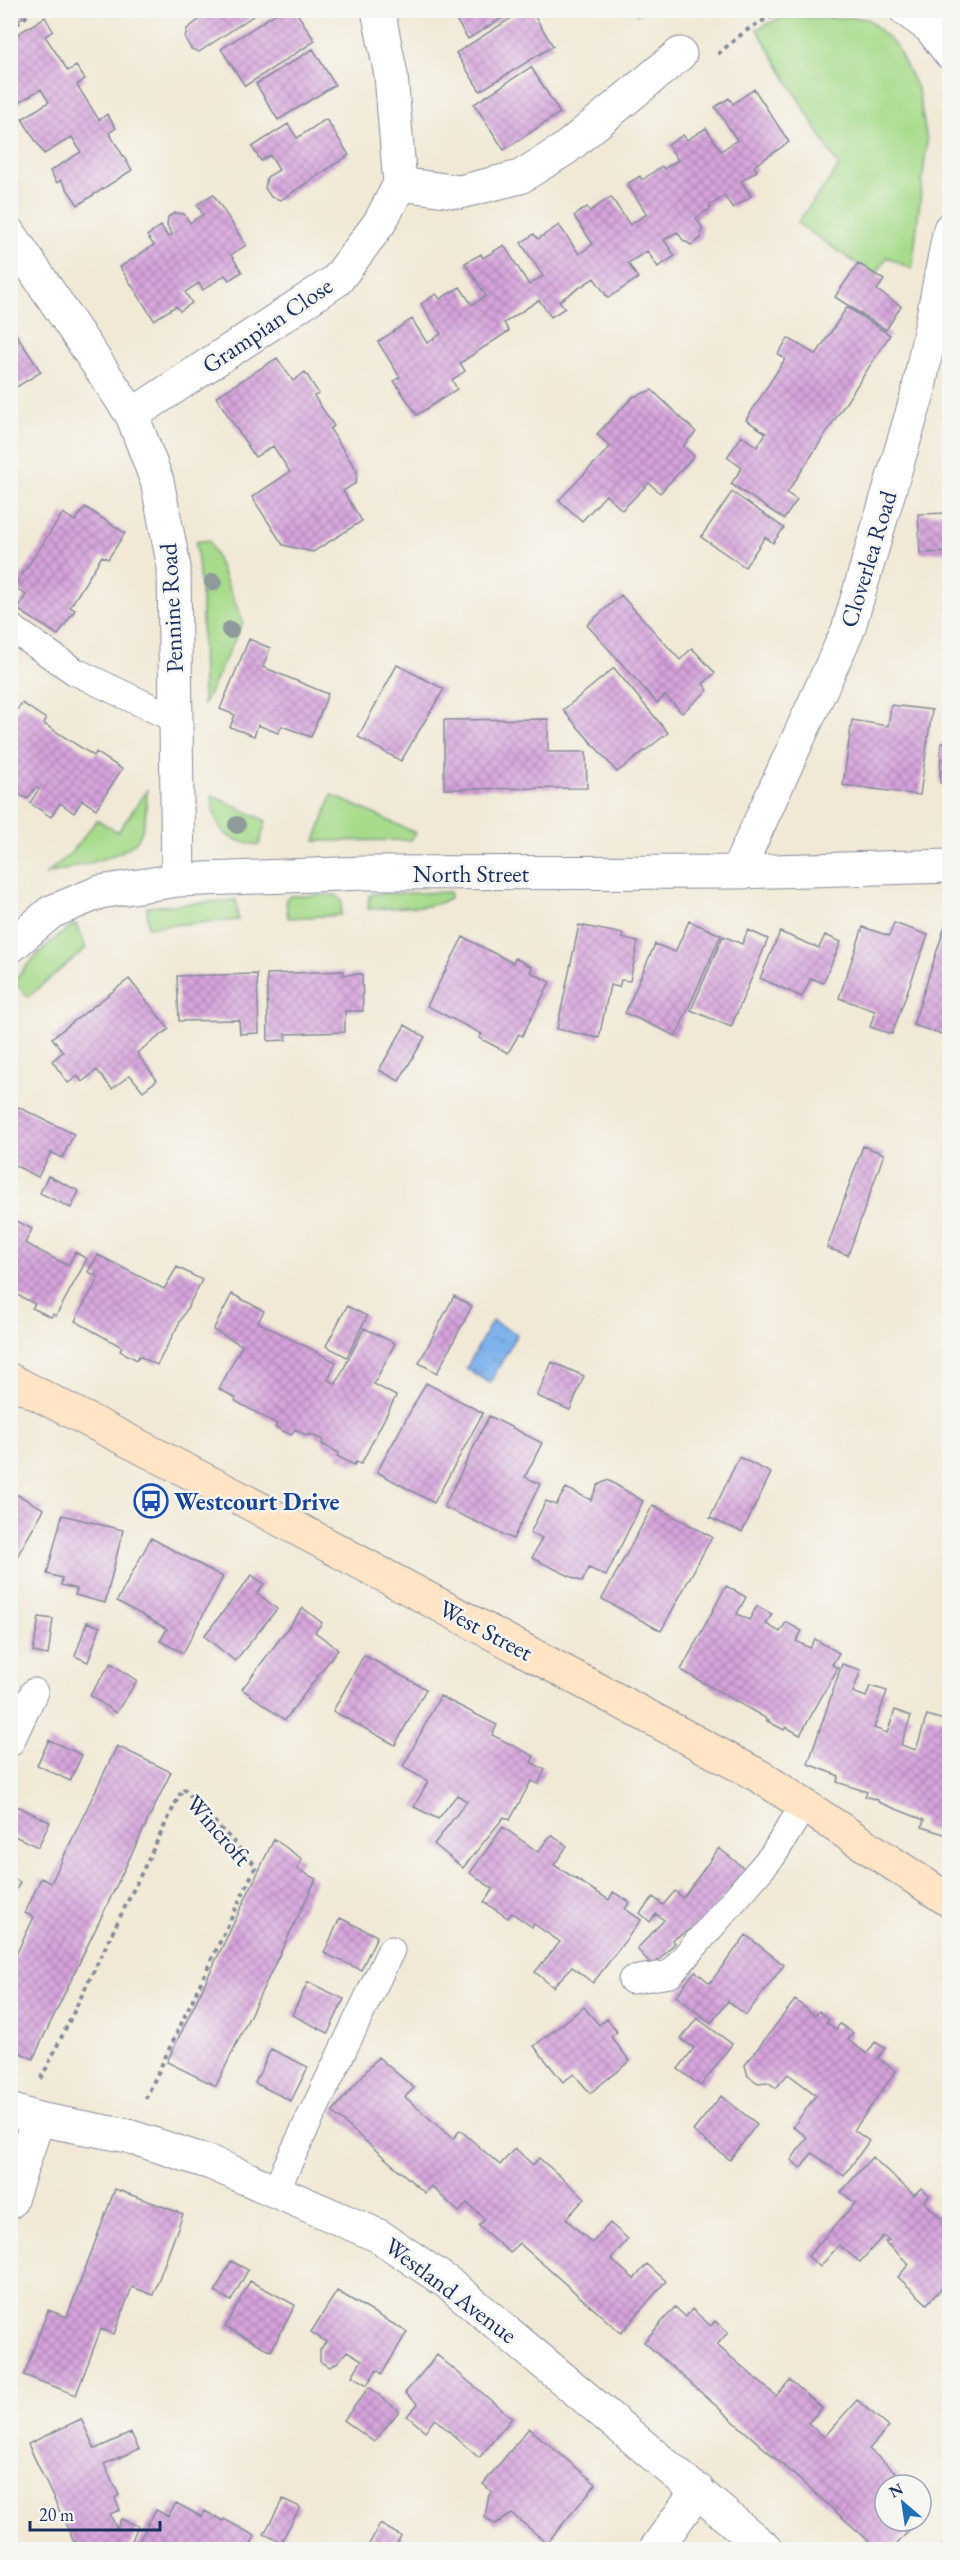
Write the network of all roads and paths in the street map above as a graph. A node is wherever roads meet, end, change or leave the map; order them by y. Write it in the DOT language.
graph roads {
  1 [pos="34,10"];
  2 [pos="378,10"];
  3 [pos="854,10"];
  4 [pos="918,19"];
  5 [pos="10,30"];
  6 [pos="950,53"];
  7 [pos="680,54"];
  8 [pos="400,184"];
  9 [pos="950,229"];
  10 [pos="11,237"];
  11 [pos="942,307"];
  12 [pos="132,415"];
  13 [pos="10,627"];
  14 [pos="175,719"];
  15 [pos="950,866"];
  16 [pos="737,872"];
  17 [pos="177,880"];
  18 [pos="10,947"];
  19 [pos="10,1380"];
  20 [pos="34,1692"];
  21 [pos="10,1743"];
  22 [pos="804,1805"];
  23 [pos="950,1901"];
  24 [pos="391,1950"];
  25 [pos="632,1980"];
  26 [pos="24,2114"];
  27 [pos="128,2136"];
  28 [pos="275,2191"];
  29 [pos="10,2202"];
  30 [pos="698,2490"];
  31 [pos="655,2550"];
  32 [pos="767,2550"];
  1 -- 5 [label="path"];
  2 -- 8 [label="street"];
  3 -- 7 [label="path"];
  4 -- 6 [label="street"];
  7 -- 8 [label="street"];
  8 -- 12 [label="street, Grampian Close"];
  9 -- 11 [label="street, Cloverlea Road"];
  10 -- 12 [label="street, Pennine Road"];
  11 -- 16 [label="street, Cloverlea Road"];
  12 -- 14 [label="street, Pennine Road"];
  13 -- 14 [label="lane"];
  14 -- 17 [label="street, Pennine Road"];
  15 -- 16 [label="street, North Street"];
  16 -- 17 [label="street, North Street"];
  17 -- 18 [label="street, North Street"];
  19 -- 22 [label="street, West Street"];
  20 -- 21 [label="lane"];
  22 -- 23 [label="street, West Street"];
  22 -- 25 [label="lane"];
  24 -- 28 [label="lane"];
  26 -- 27 [label="street, Westland Avenue"];
  26 -- 27 [label="path, Wincroft"];
  26 -- 29 [label="street"];
  27 -- 28 [label="street, Westland Avenue"];
  28 -- 30 [label="street, Westland Avenue"];
  30 -- 31 [label="street"];
  30 -- 32 [label="street, Westland Avenue"];
}
